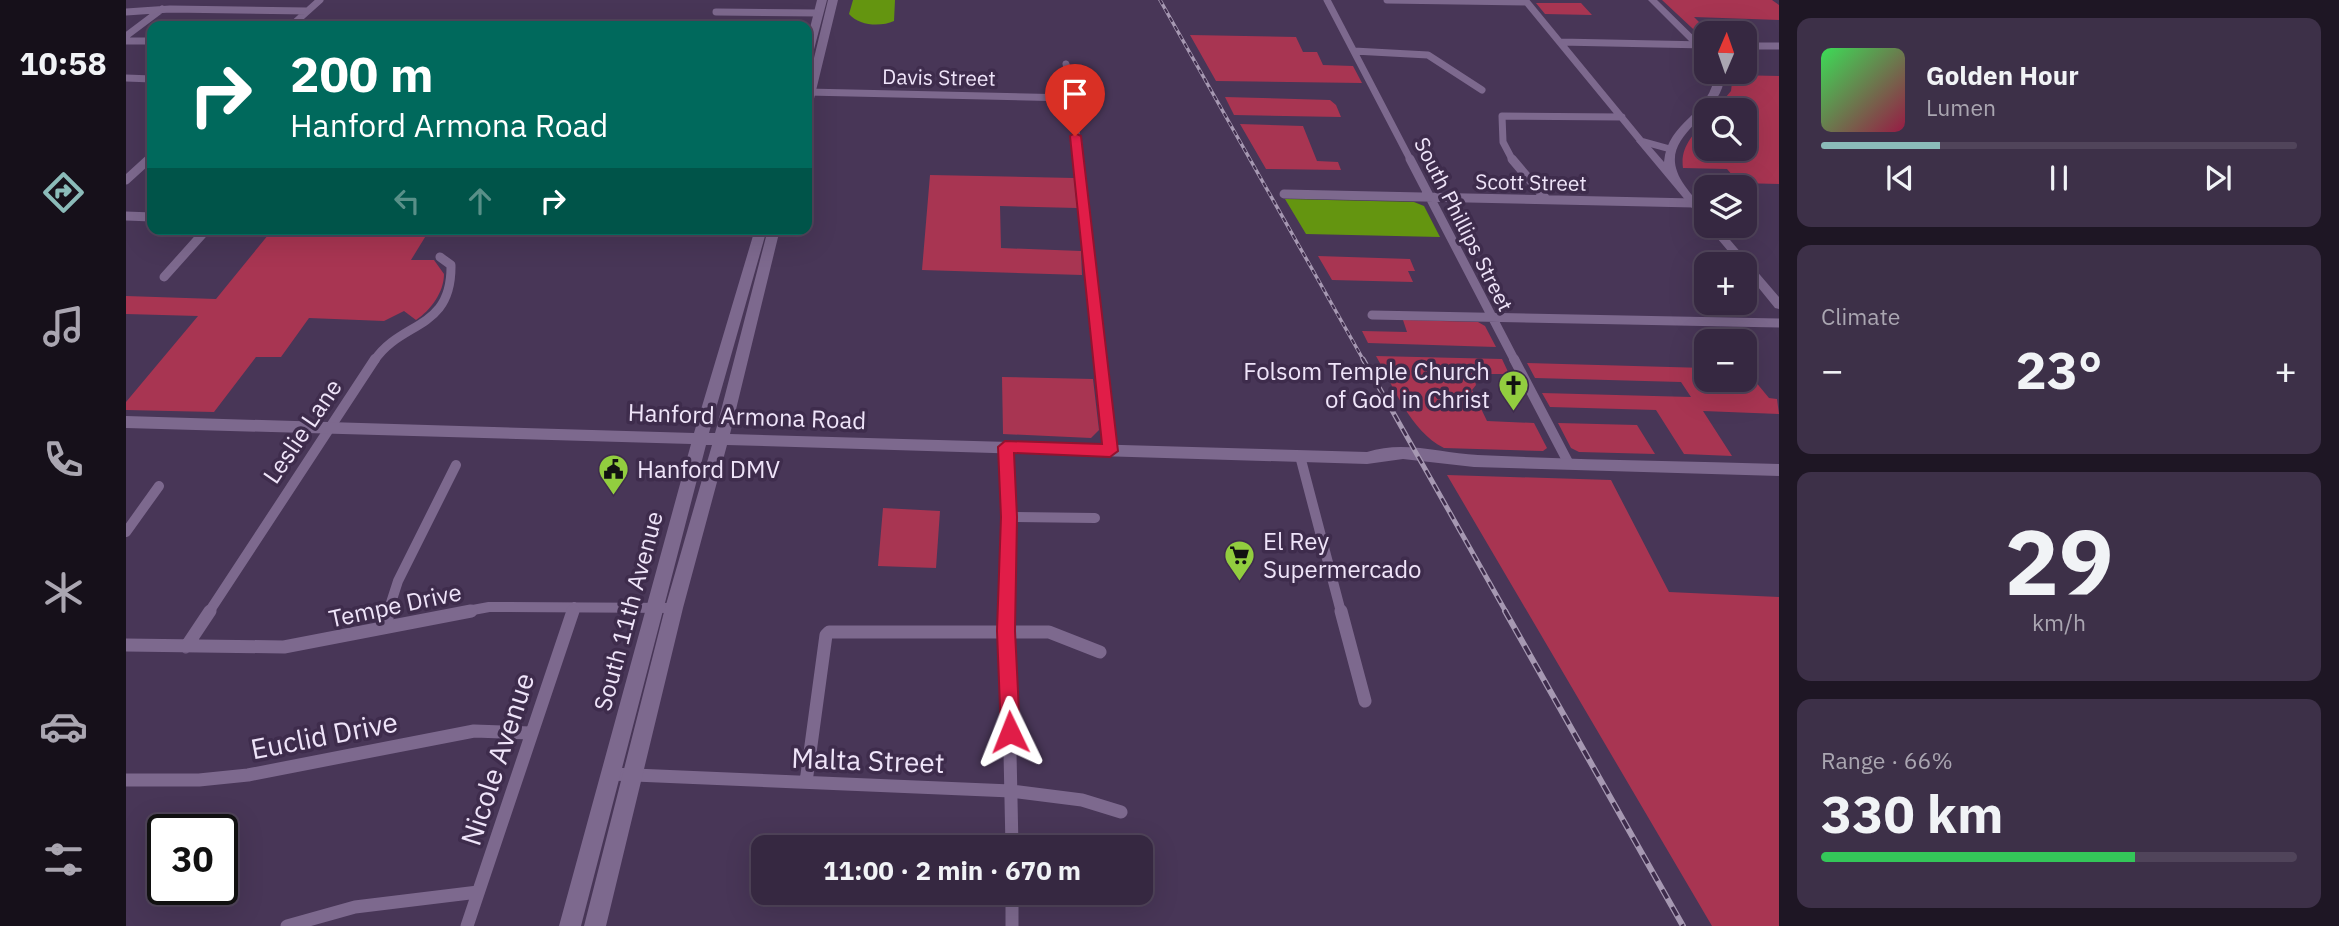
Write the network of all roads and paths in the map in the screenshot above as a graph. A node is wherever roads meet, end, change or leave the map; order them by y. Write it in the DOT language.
graph roads {
  1 [pos="320,0"];
  2 [pos="822,0"];
  3 [pos="833,0"];
  4 [pos="1327,0"];
  5 [pos="1387,0"];
  6 [pos="1652,0"];
  7 [pos="1526,1"];
  8 [pos="162,9"];
  9 [pos="307,11"];
  10 [pos="126,12"];
  11 [pos="716,12"];
  12 [pos="819,13"];
  13 [pos="147,21"];
  14 [pos="147,21"];
  15 [pos="296,21"];
  16 [pos="1694,37"];
  17 [pos="126,38"];
  18 [pos="812,39"];
  19 [pos="147,40"];
  20 [pos="1560,42"];
  21 [pos="1694,45"];
  22 [pos="1757,46"];
  23 [pos="1779,46"];
  24 [pos="1354,51"];
  25 [pos="1066,64"];
  26 [pos="126,78"];
  27 [pos="139,79"];
  28 [pos="147,79"];
  29 [pos="812,80"];
  30 [pos="1719,84"];
  31 [pos="126,90"];
  32 [pos="1482,90"];
  33 [pos="812,92"];
  34 [pos="1071,98"];
  35 [pos="1622,117"];
  36 [pos="1642,141"];
  37 [pos="1670,149"];
  38 [pos="147,161"];
  39 [pos="126,180"];
  40 [pos="1677,182"];
  41 [pos="1284,194"];
  42 [pos="1429,197"];
  43 [pos="1546,200"];
  44 [pos="1693,203"];
  45 [pos="126,216"];
  46 [pos="147,217"];
  47 [pos="201,235"];
  48 [pos="759,235"];
  49 [pos="772,235"];
  50 [pos="1723,238"];
  51 [pos="1735,252"];
  52 [pos="440,257"];
  53 [pos="164,277"];
  54 [pos="1757,279"];
  55 [pos="1779,306"];
  56 [pos="1372,314"];
  57 [pos="1492,317"];
  58 [pos="1779,323"];
  59 [pos="126,422"];
  60 [pos="328,426"];
  61 [pos="701,437"];
  62 [pos="721,438"];
  63 [pos="1005,447"];
  64 [pos="1110,451"];
  65 [pos="1300,456"];
  66 [pos="1569,464"];
  67 [pos="456,465"];
  68 [pos="1779,470"];
  69 [pos="159,486"];
  70 [pos="1009,517"];
  71 [pos="1095,519"];
  72 [pos="126,532"];
  73 [pos="574,607"];
  74 [pos="665,608"];
  75 [pos="384,627"];
  76 [pos="1006,631"];
  77 [pos="126,645"];
  78 [pos="186,647"];
  79 [pos="1100,653"];
  80 [pos="1365,701"];
  81 [pos="531,733"];
  82 [pos="611,774"];
  83 [pos="633,774"];
  84 [pos="126,780"];
  85 [pos="806,782"];
  86 [pos="1012,791"];
  87 [pos="1121,812"];
  88 [pos="1012,835"];
  89 [pos="478,892"];
  90 [pos="1012,905"];
  91 [pos="288,926"];
  92 [pos="467,926"];
  93 [pos="570,926"];
  94 [pos="595,926"];
  95 [pos="1012,926"];
  1 -- 9 [label="street"];
  2 -- 12 [label="main road"];
  3 -- 29 [label="main road"];
  4 -- 24 [label="street, South Phillips Street"];
  5 -- 7 [label="street"];
  6 -- 16 [label="street"];
  7 -- 20 [label="street"];
  8 -- 9 [label="street"];
  8 -- 10 [label="street"];
  8 -- 14 [label="street"];
  9 -- 15 [label="street"];
  11 -- 12 [label="street"];
  12 -- 18 [label="main road"];
  13 -- 17 [label="street"];
  17 -- 19 [label="street"];
  20 -- 21 [label="street"];
  20 -- 35 [label="street"];
  22 -- 23 [label="street"];
  24 -- 32 [label="street"];
  24 -- 42 [label="street, South Phillips Street"];
  25 -- 34 [label="street"];
  26 -- 27 [label="street"];
  27 -- 28 [label="street"];
  27 -- 31 [label="street"];
  30 -- 37 [label="street"];
  33 -- 34 [label="street, Davis Street"];
  34 -- 64 [label="street"];
  35 -- 36 [label="street"];
  35 -- 43 [label="street"];
  36 -- 37 [label="street"];
  36 -- 40 [label="street"];
  37 -- 40 [label="street"];
  38 -- 39 [label="street"];
  40 -- 44 [label="street"];
  41 -- 42 [label="street, Scott Street"];
  42 -- 43 [label="street, Scott Street"];
  42 -- 57 [label="street, South Phillips Street"];
  43 -- 44 [label="street, Scott Street"];
  45 -- 46 [label="street"];
  47 -- 53 [label="street"];
  48 -- 61 [label="main road, South 11th Avenue"];
  49 -- 62 [label="main road, South 11th Avenue"];
  50 -- 51 [label="street"];
  52 -- 60 [label="street, Leslie Lane"];
  54 -- 55 [label="street"];
  56 -- 57 [label="street"];
  57 -- 58 [label="street"];
  57 -- 66 [label="street, South Phillips Street"];
  59 -- 60 [label="main road, Hanford Armona Road"];
  60 -- 61 [label="main road, Hanford Armona Road"];
  60 -- 78 [label="street, Leslie Lane"];
  61 -- 62 [label="main road, Hanford Armona Road"];
  61 -- 74 [label="main road, South 11th Avenue"];
  62 -- 63 [label="main road, Hanford Armona Road"];
  62 -- 74 [label="main road, South 11th Avenue"];
  63 -- 64 [label="main road, Hanford Armona Road"];
  63 -- 70 [label="street"];
  64 -- 65 [label="main road, Hanford Armona Road"];
  65 -- 66 [label="main road, Hanford Armona Road"];
  65 -- 80 [label="street"];
  66 -- 68 [label="main road, Hanford Armona Road"];
  67 -- 75 [label="street"];
  69 -- 72 [label="street"];
  70 -- 71 [label="street"];
  70 -- 76 [label="street"];
  73 -- 74 [label="street, Tempe Drive"];
  73 -- 75 [label="street, Tempe Drive"];
  73 -- 81 [label="street, Nicole Avenue"];
  74 -- 82 [label="main road, South 11th Avenue"];
  74 -- 83 [label="main road, South 11th Avenue"];
  75 -- 78 [label="street, Tempe Drive"];
  76 -- 79 [label="street"];
  76 -- 85 [label="street"];
  76 -- 86 [label="street"];
  77 -- 78 [label="street, Tempe Drive"];
  81 -- 84 [label="street, Euclid Drive"];
  81 -- 89 [label="street, Nicole Avenue"];
  82 -- 83 [label="street, Malta Street"];
  82 -- 93 [label="main road, South 11th Avenue"];
  83 -- 85 [label="street, Malta Street"];
  83 -- 94 [label="main road, South 11th Avenue"];
  85 -- 86 [label="street, Malta Street"];
  86 -- 87 [label="street, Malta Street"];
  86 -- 88 [label="street"];
  89 -- 91 [label="street"];
  89 -- 92 [label="street, Nicole Avenue"];
  90 -- 95 [label="street"];
}
